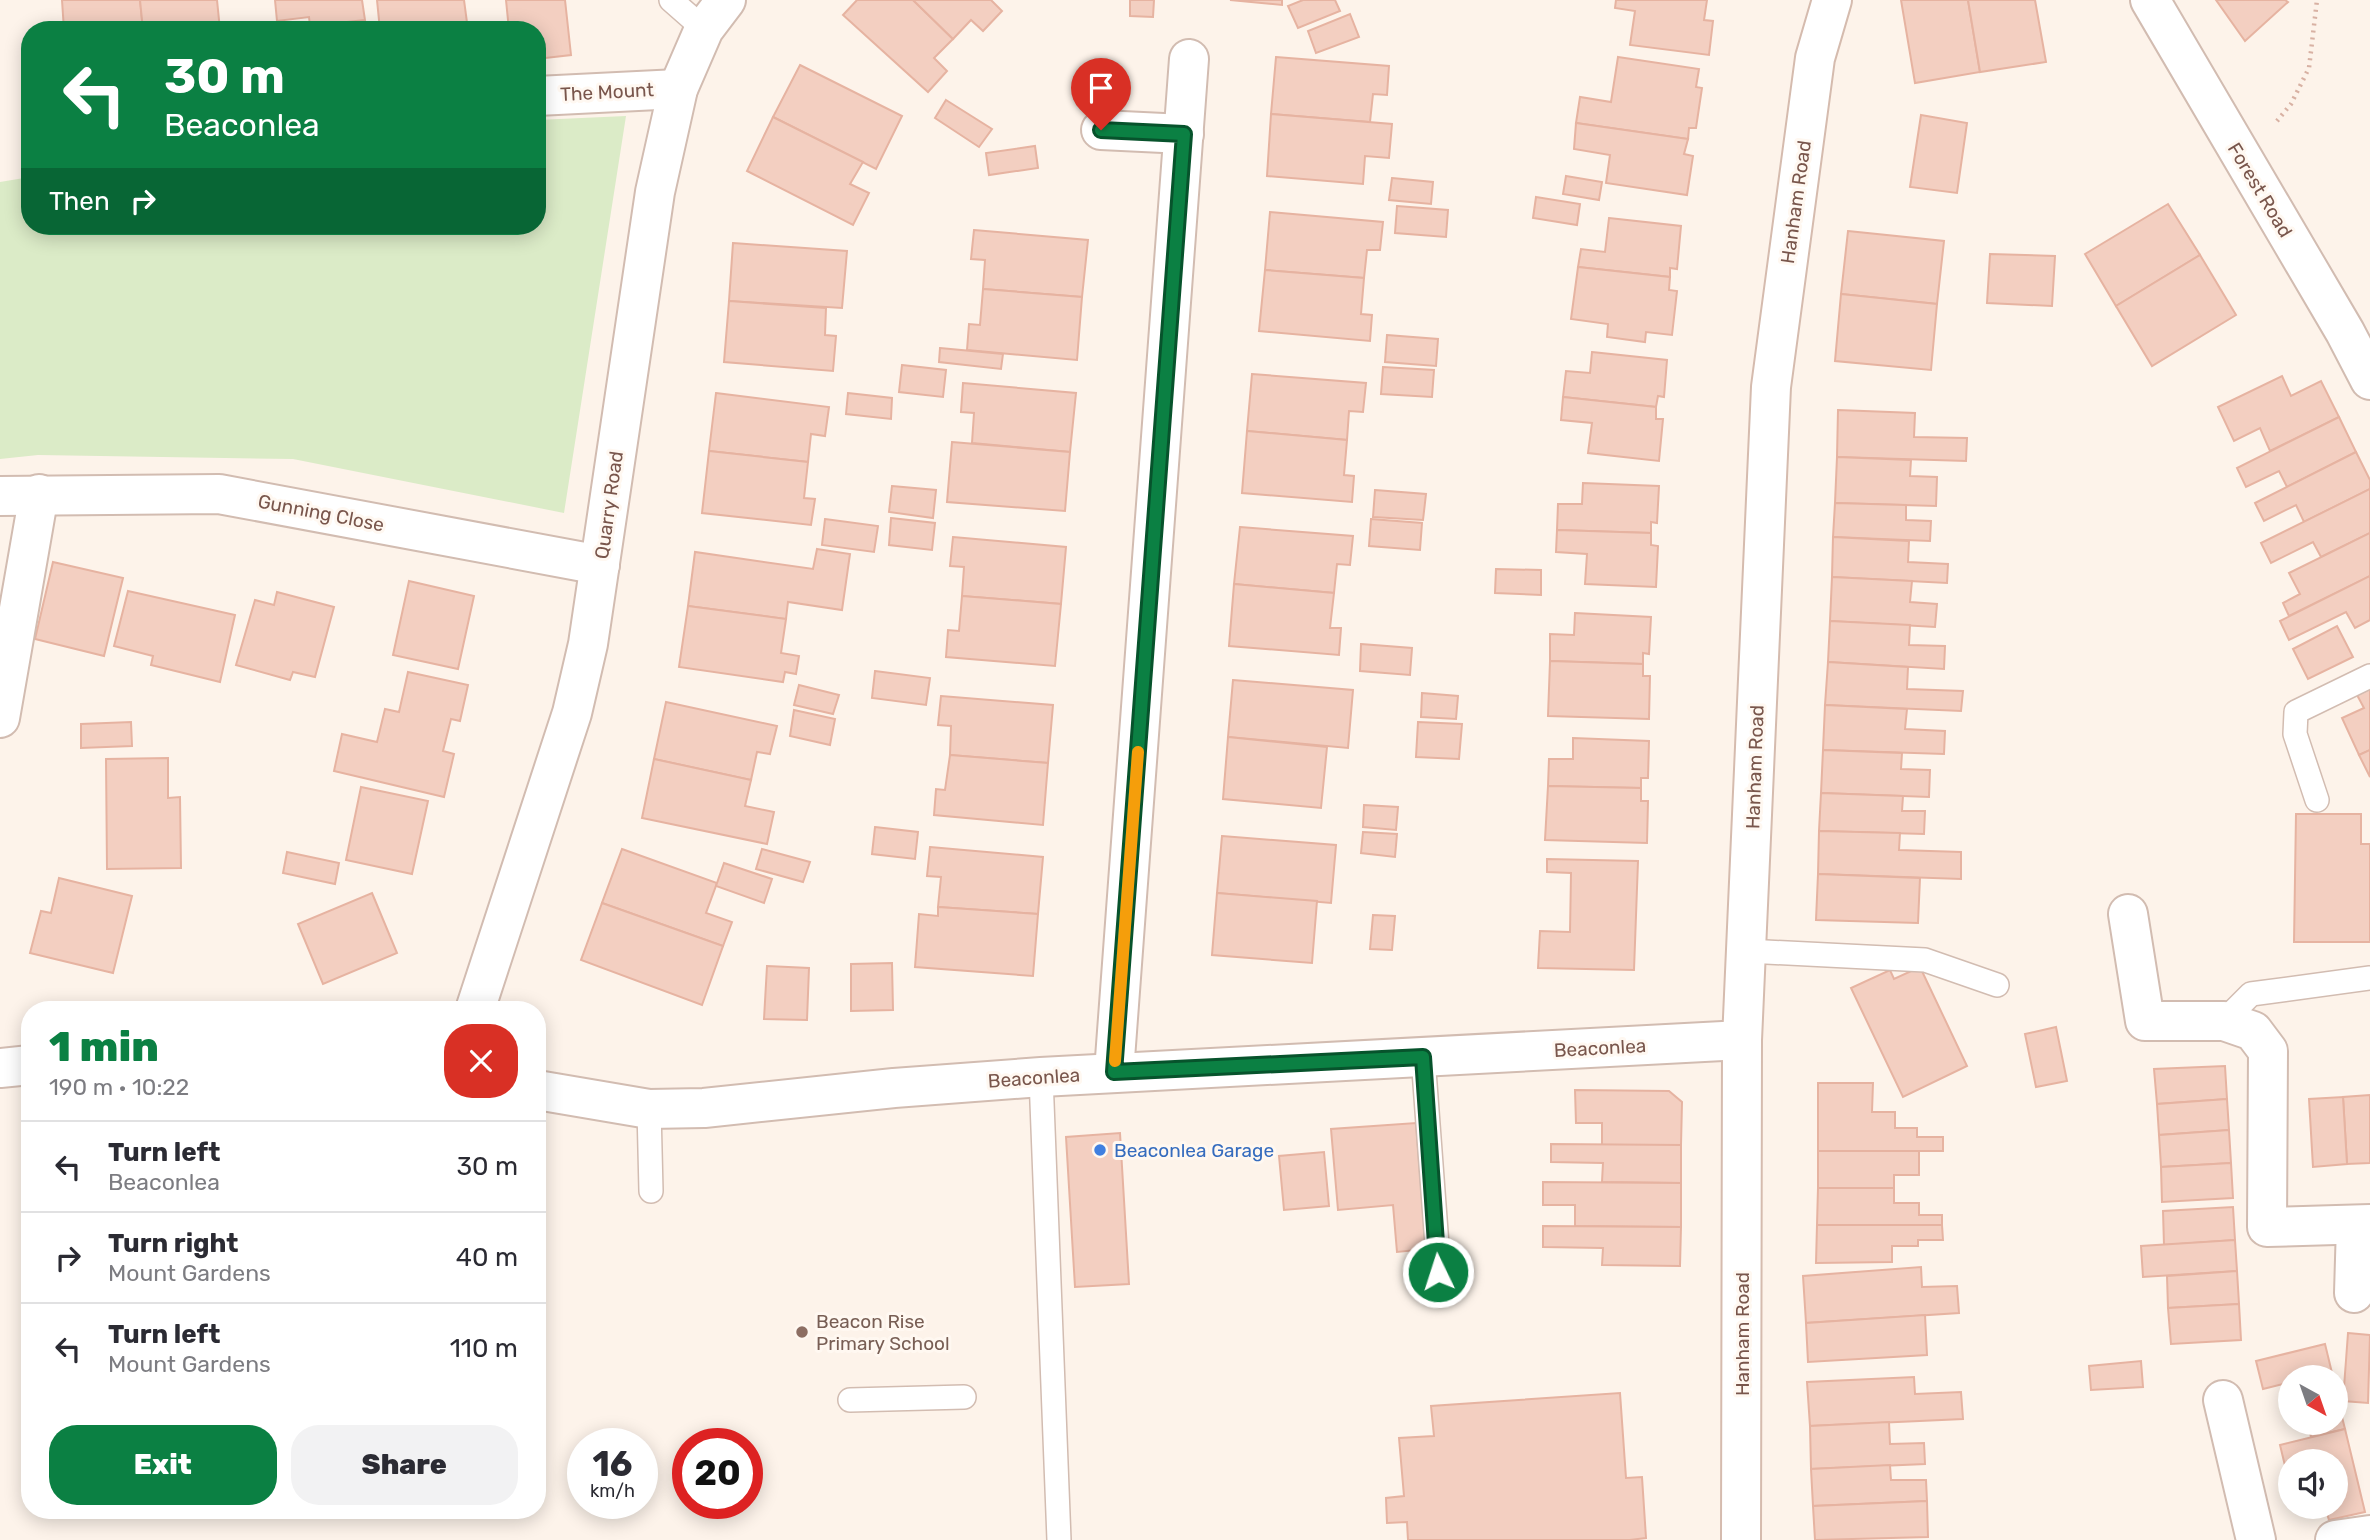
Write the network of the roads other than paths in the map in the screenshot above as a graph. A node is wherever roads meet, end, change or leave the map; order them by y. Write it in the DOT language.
graph roads {
  1 [pos="671,0"];
  2 [pos="1832,0"];
  3 [pos="2150,0"];
  4 [pos="715,15"];
  5 [pos="1189,59"];
  6 [pos="677,89"];
  7 [pos="546,96"];
  8 [pos="1101,130"];
  9 [pos="1184,134"];
  10 [pos="2370,380"];
  11 [pos="39,494"];
  12 [pos="0,496"];
  13 [pos="600,565"];
  14 [pos="2370,676"];
  15 [pos="0,718"];
  16 [pos="2317,800"];
  17 [pos="2128,914"];
  18 [pos="1747,951"];
  19 [pos="2370,978"];
  20 [pos="1997,985"];
  21 [pos="478,1001"];
  22 [pos="2224,1021"];
  23 [pos="1742,1040"];
  24 [pos="1423,1057"];
  25 [pos="21,1066"];
  26 [pos="0,1068"];
  27 [pos="1114,1072"];
  28 [pos="1041,1077"];
  29 [pos="546,1092"];
  30 [pos="649,1109"];
  31 [pos="650,1191"];
  32 [pos="2363,1225"];
  33 [pos="1438,1272"];
  34 [pos="2354,1293"];
  35 [pos="964,1397"];
  36 [pos="850,1400"];
  37 [pos="2223,1401"];
  38 [pos="2370,1535"];
  39 [pos="1059,1540"];
  40 [pos="1741,1540"];
  41 [pos="2256,1540"];
  42 [pos="2335,1540"];
  1 -- 4 [label="lane"];
  2 -- 18 [label="street, Hanham Road"];
  3 -- 10 [label="street, Forest Road"];
  4 -- 6 [label="street, Quarry Road"];
  5 -- 9 [label="street"];
  6 -- 7 [label="street, The Mount"];
  6 -- 13 [label="street, Quarry Road"];
  8 -- 9 [label="street"];
  9 -- 27 [label="street"];
  11 -- 12 [label="street, Gunning Close"];
  11 -- 13 [label="street, Gunning Close"];
  11 -- 15 [label="street"];
  13 -- 21 [label="street, Quarry Road"];
  14 -- 16 [label="lane"];
  17 -- 22 [label="street"];
  18 -- 20 [label="lane"];
  18 -- 23 [label="street, Hanham Road"];
  19 -- 22 [label="lane"];
  22 -- 32 [label="street"];
  23 -- 24 [label="street, Beaconlea"];
  23 -- 40 [label="street, Hanham Road"];
  24 -- 27 [label="street, Beaconlea"];
  24 -- 33 [label="lane"];
  25 -- 26 [label="street"];
  27 -- 28 [label="street, Beaconlea"];
  28 -- 30 [label="street, Beaconlea"];
  28 -- 39 [label="lane"];
  29 -- 30 [label="street, Beaconlea"];
  30 -- 31 [label="lane"];
  32 -- 34 [label="street"];
  35 -- 36 [label="lane"];
  37 -- 41 [label="street"];
  38 -- 42 [label="street"];
}
